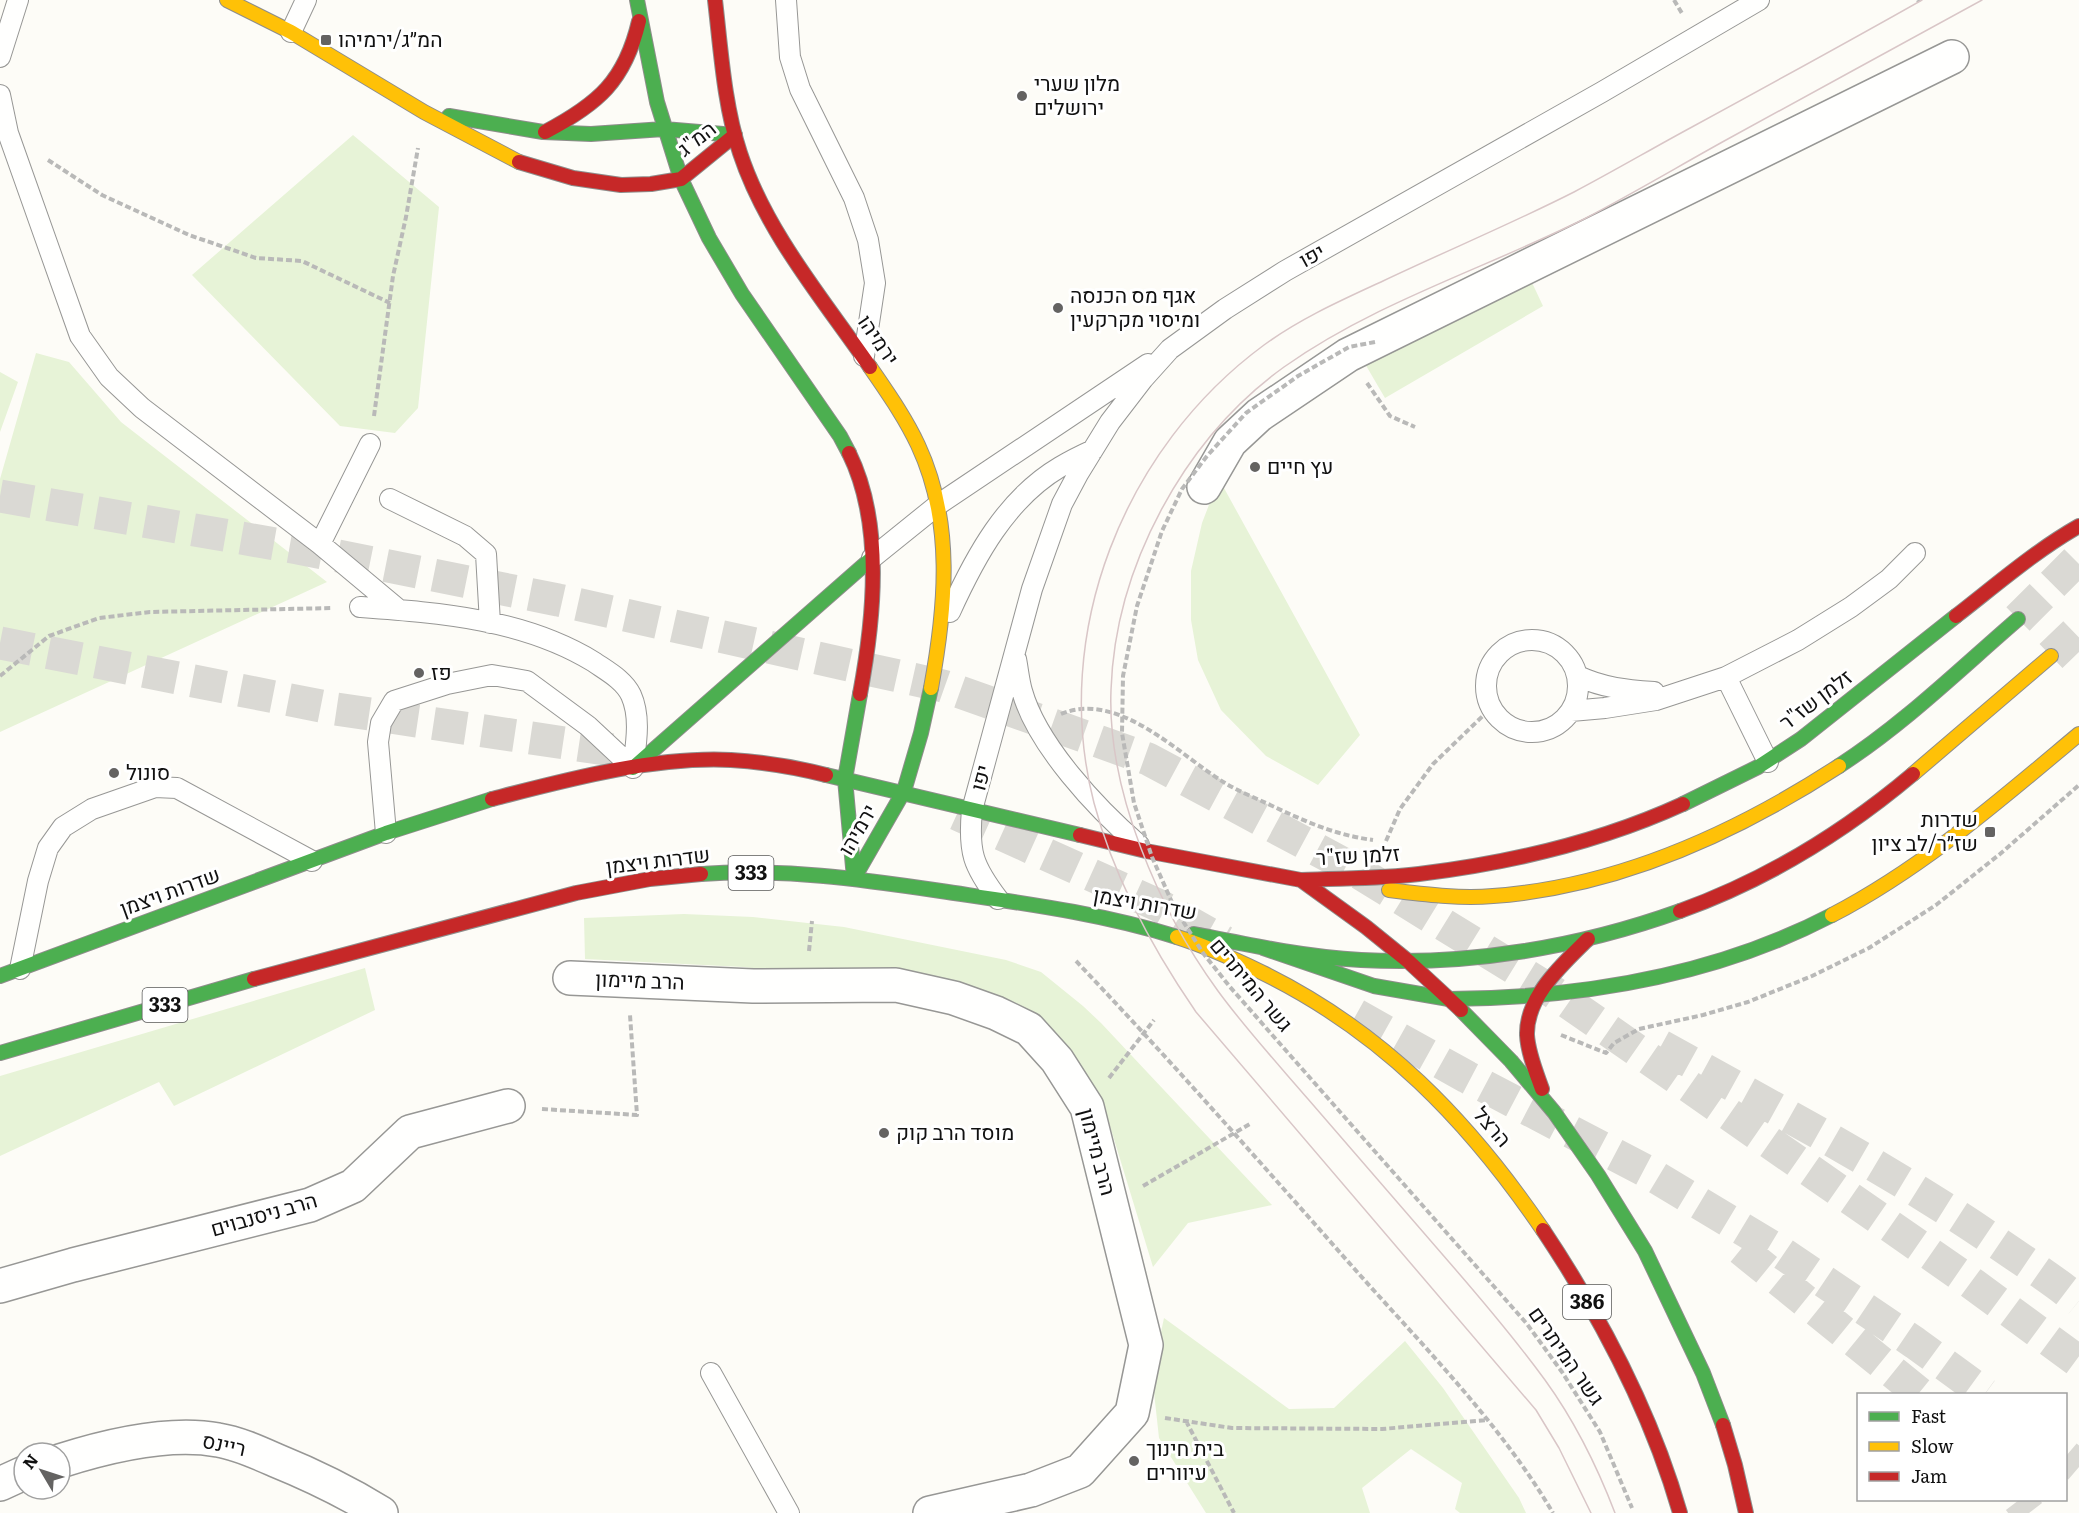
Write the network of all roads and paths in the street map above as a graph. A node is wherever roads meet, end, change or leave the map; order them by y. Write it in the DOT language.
graph roads {
  1 [pos="18,0"];
  2 [pos="227,0"];
  3 [pos="306,0"];
  4 [pos="636,0"];
  5 [pos="715,0"];
  6 [pos="786,0"];
  7 [pos="1759,0"];
  8 [pos="639,20"];
  9 [pos="291,32"];
  10 [pos="0,57"];
  11 [pos="1952,57"];
  12 [pos="0,94"];
  13 [pos="424,112"];
  14 [pos="664,129"];
  15 [pos="543,132"];
  16 [pos="8,133"];
  17 [pos="735,135"];
  18 [pos="681,179"];
  19 [pos="390,303"];
  20 [pos="1170,349"];
  21 [pos="1361,349"];
  22 [pos="864,356"];
  23 [pos="1415,427"];
  24 [pos="370,444"];
  25 [pos="1093,450"];
  26 [pos="1204,487"];
  27 [pos="390,499"];
  28 [pos="939,504"];
  29 [pos="2079,526"];
  30 [pos="320,544"];
  31 [pos="1915,553"];
  32 [pos="872,558"];
  33 [pos="360,607"];
  34 [pos="399,610"];
  35 [pos="2018,619"];
  36 [pos="490,622"];
  37 [pos="942,630"];
  38 [pos="1015,652"];
  39 [pos="2051,656"];
  40 [pos="0,676"];
  41 [pos="1578,676"];
  42 [pos="1726,677"];
  43 [pos="1690,690"];
  44 [pos="1491,708"];
  45 [pos="1571,711"];
  46 [pos="2079,734"];
  47 [pos="1768,762"];
  48 [pos="633,768"];
  49 [pos="845,779"];
  50 [pos="903,794"];
  51 [pos="972,810"];
  52 [pos="386,832"];
  53 [pos="1385,842"];
  54 [pos="1146,851"];
  55 [pos="312,861"];
  56 [pos="854,879"];
  57 [pos="1301,880"];
  58 [pos="998,899"];
  59 [pos="1118,920"];
  60 [pos="1588,939"];
  61 [pos="1263,948"];
  62 [pos="1076,961"];
  63 [pos="1408,961"];
  64 [pos="20,969"];
  65 [pos="0,976"];
  66 [pos="570,978"];
  67 [pos="628,980"];
  68 [pos="1539,994"];
  69 [pos="1449,999"];
  70 [pos="1154,1020"];
  71 [pos="1144,1032"];
  72 [pos="0,1053"];
  73 [pos="508,1106"];
  74 [pos="1087,1107"];
  75 [pos="1554,1112"];
  76 [pos="1250,1124"];
  77 [pos="1234,1133"];
  78 [pos="1111,1204"];
  79 [pos="0,1286"];
  80 [pos="711,1373"];
  81 [pos="1132,1413"];
  82 [pos="1486,1420"];
  83 [pos="1186,1421"];
  84 [pos="72,1458"];
  85 [pos="1632,1508"];
  86 [pos="378,1512"];
  87 [pos="789,1513"];
  88 [pos="930,1513"];
  89 [pos="1234,1513"];
  90 [pos="1553,1513"];
  91 [pos="1680,1513"];
  92 [pos="1746,1513"];
  1 -- 10 [label="lane"];
  2 -- 9 [label="main road, המ\"ג"];
  3 -- 9 [label="lane"];
  4 -- 8 [label="main road, ירמיהו"];
  5 -- 17 [label="main road, ירמיהו"];
  6 -- 22 [label="lane"];
  7 -- 20 [label="lane, יפו"];
  8 -- 14 [label="main road, ירמיהו"];
  8 -- 15 [label="main road"];
  9 -- 13 [label="main road, המ\"ג"];
  11 -- 21 [label="street"];
  12 -- 16 [label="lane"];
  13 -- 15 [label="main road, המ\"ג"];
  13 -- 18 [label="main road, המ\"ג"];
  13 -- 19 [label="path"];
  14 -- 15 [label="main road, המ\"ג"];
  14 -- 17 [label="main road, המ\"ג"];
  14 -- 18 [label="main road, ירמיהו"];
  16 -- 19 [label="path"];
  16 -- 30 [label="lane"];
  17 -- 18 [label="main road, המ\"ג"];
  17 -- 22 [label="main road, ירמיהו"];
  18 -- 32 [label="main road, ירמיהו"];
  19 -- 24 [label="path"];
  20 -- 25 [label="lane, יפו"];
  20 -- 28 [label="lane"];
  21 -- 23 [label="path"];
  21 -- 26 [label="street"];
  21 -- 85 [label="path, גשר המיתרים, bridge"];
  22 -- 28 [label="main road, ירמיהו"];
  24 -- 30 [label="lane"];
  25 -- 37 [label="lane"];
  25 -- 38 [label="lane, יפו"];
  27 -- 36 [label="lane"];
  28 -- 32 [label="lane"];
  28 -- 37 [label="main road, ירמיהו"];
  29 -- 47 [label="main road, זלמן שז\"ר"];
  30 -- 34 [label="lane"];
  31 -- 42 [label="lane"];
  32 -- 48 [label="main road"];
  32 -- 49 [label="main road, ירמיהו"];
  33 -- 34 [label="lane"];
  33 -- 40 [label="path"];
  34 -- 36 [label="lane"];
  35 -- 57 [label="main road, זלמן שז\"ר"];
  36 -- 48 [label="lane"];
  37 -- 50 [label="main road, ירמיהו"];
  38 -- 51 [label="lane, יפו"];
  38 -- 54 [label="lane, יפו"];
  39 -- 60 [label="main road"];
  41 -- 43 [label="lane"];
  41 -- 44 [label="lane"];
  41 -- 45 [label="lane"];
  42 -- 43 [label="lane"];
  42 -- 47 [label="lane"];
  43 -- 45 [label="lane"];
  44 -- 45 [label="lane"];
  44 -- 53 [label="path"];
  46 -- 68 [label="main road"];
  47 -- 57 [label="main road, זלמן שז\"ר"];
  48 -- 49 [label="main road, שדרות ויצמן"];
  48 -- 52 [label="main road, שדרות ויצמן"];
  48 -- 52 [label="lane"];
  49 -- 50 [label="main road, שדרות ויצמן"];
  49 -- 56 [label="main road, ירמיהו"];
  50 -- 51 [label="main road, שדרות ויצמן"];
  50 -- 56 [label="main road, ירמיהו"];
  51 -- 54 [label="main road, שדרות ויצמן"];
  51 -- 58 [label="lane, יפו"];
  52 -- 55 [label="main road, שדרות ויצמן"];
  54 -- 57 [label="main road, שדרות ויצמן"];
  55 -- 64 [label="main road, שדרות ויצמן"];
  55 -- 64 [label="lane"];
  56 -- 58 [label="main road, שדרות ויצמן / 333"];
  56 -- 72 [label="main road, שדרות ויצמן / 333"];
  57 -- 63 [label="main road"];
  58 -- 59 [label="main road, שדרות ויצמן / 333"];
  59 -- 61 [label="main road, שדרות ויצמן / 333"];
  59 -- 91 [label="main road, הרצל / 386"];
  60 -- 63 [label="main road"];
  60 -- 68 [label="main road"];
  61 -- 63 [label="main road, שדרות ויצמן / 333"];
  61 -- 69 [label="main road"];
  62 -- 71 [label="path"];
  63 -- 69 [label="main road"];
  64 -- 65 [label="main road, שדרות ויצמן"];
  66 -- 67 [label="street, הרב מיימון"];
  67 -- 73 [label="path"];
  67 -- 74 [label="street, הרב מיימון"];
  68 -- 69 [label="main road"];
  68 -- 75 [label="main road"];
  69 -- 75 [label="main road"];
  70 -- 71 [label="path"];
  71 -- 74 [label="path"];
  71 -- 77 [label="path"];
  73 -- 79 [label="street, הרב ניסנבוים"];
  74 -- 78 [label="street, הרב מיימון"];
  75 -- 92 [label="main road"];
  76 -- 77 [label="path"];
  77 -- 78 [label="path"];
  77 -- 82 [label="path"];
  78 -- 81 [label="street, הרב מיימון"];
  80 -- 87 [label="lane"];
  81 -- 83 [label="path"];
  81 -- 88 [label="street"];
  82 -- 83 [label="path"];
  82 -- 90 [label="path"];
  83 -- 89 [label="path"];
  84 -- 86 [label="street, ריינס"];
}
